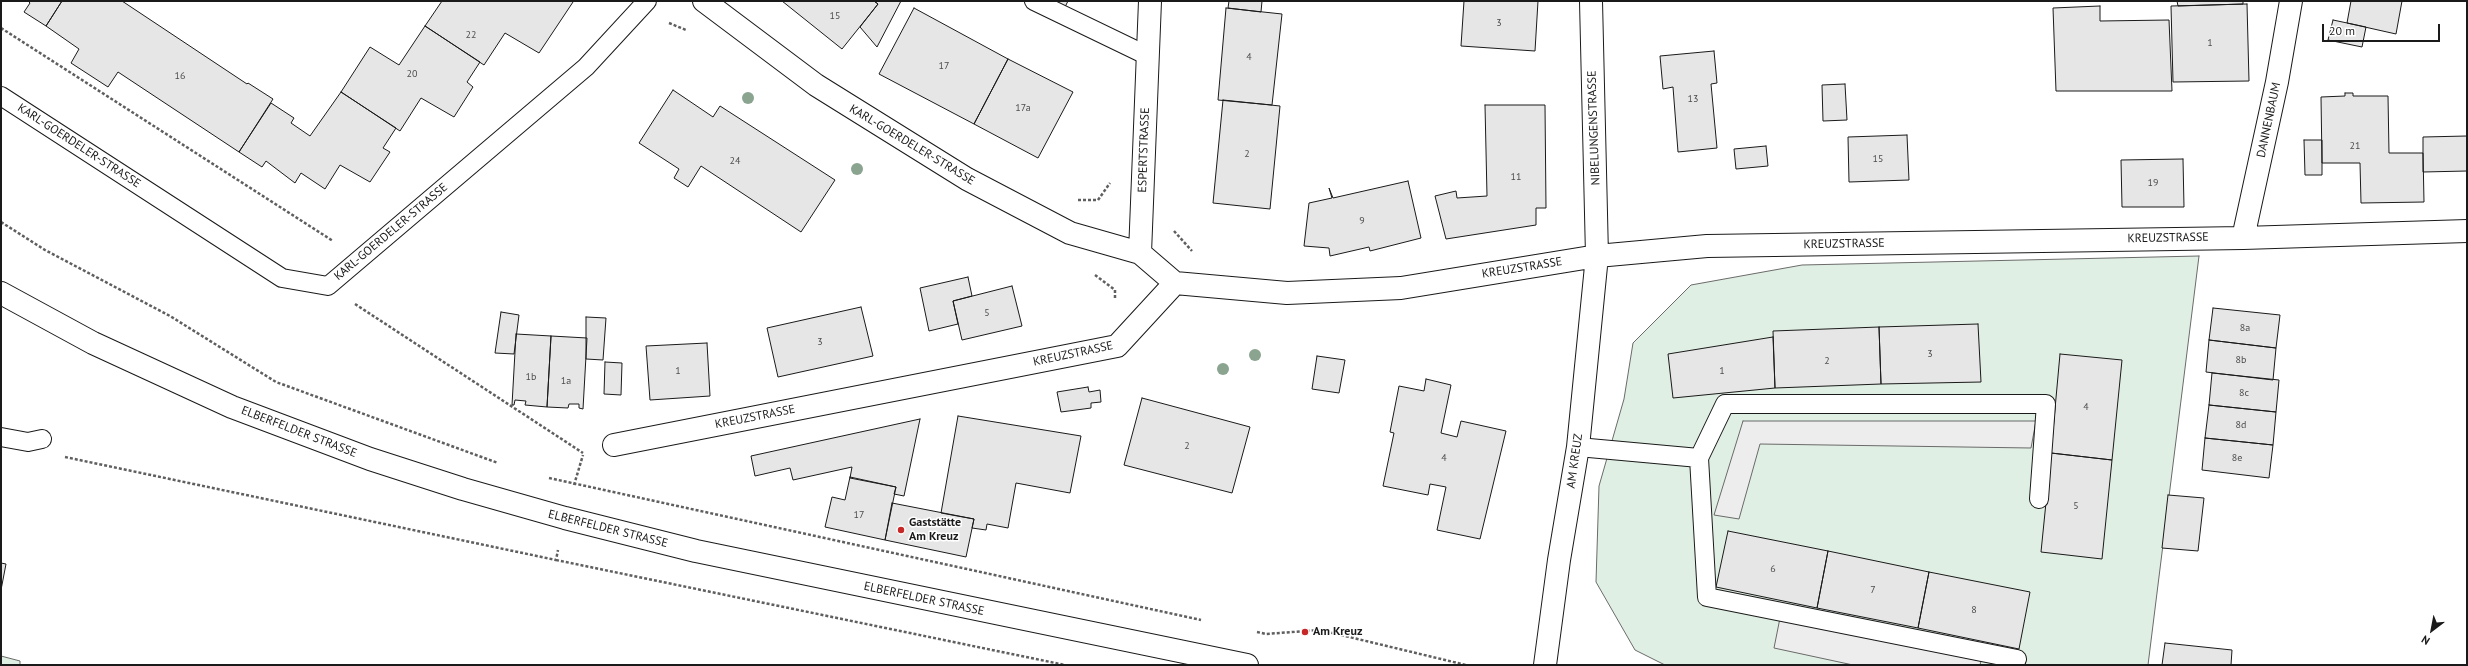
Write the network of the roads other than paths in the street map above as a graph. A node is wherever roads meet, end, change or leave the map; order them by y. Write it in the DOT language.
graph roads {
  1 [pos="647,1"];
  2 [pos="704,1"];
  3 [pos="1034,1"];
  4 [pos="1150,1"];
  5 [pos="1591,1"];
  6 [pos="2291,1"];
  7 [pos="1148,56"];
  8 [pos="1,96"];
  9 [pos="2467,230"];
  10 [pos="2243,238"];
  11 [pos="1140,253"];
  12 [pos="1597,256"];
  13 [pos="1175,283"];
  14 [pos="1,293"];
  15 [pos="1,437"];
  16 [pos="35,441"];
  17 [pos="614,445"];
  18 [pos="1578,447"];
  19 [pos="1699,458"];
  20 [pos="2039,499"];
  21 [pos="2017,659"];
  22 [pos="1247,665"];
  23 [pos="1545,665"];
  1 -- 8 [label="lane, KARL-GOERDELER-STRASSE"];
  2 -- 11 [label="street, KARL-GOERDELER-STRASSE"];
  3 -- 7 [label="lane"];
  4 -- 7 [label="street, ESPERTSTRASSE"];
  5 -- 12 [label="street, NIBELUNGENSTRASSE"];
  6 -- 10 [label="street, DANNENBAUM"];
  7 -- 11 [label="street, ESPERTSTRASSE"];
  9 -- 10 [label="street, KREUZSTRASSE"];
  10 -- 12 [label="street, KREUZSTRASSE"];
  11 -- 13 [label="street"];
  12 -- 13 [label="street, KREUZSTRASSE"];
  12 -- 18 [label="street, AM KREUZ"];
  13 -- 17 [label="street, KREUZSTRASSE"];
  14 -- 22 [label="street, ELBERFELDER STRASSE"];
  15 -- 16 [label="lane"];
  18 -- 19 [label="lane"];
  18 -- 23 [label="street, AM KREUZ"];
  19 -- 20 [label="lane"];
  19 -- 21 [label="lane"];
}
